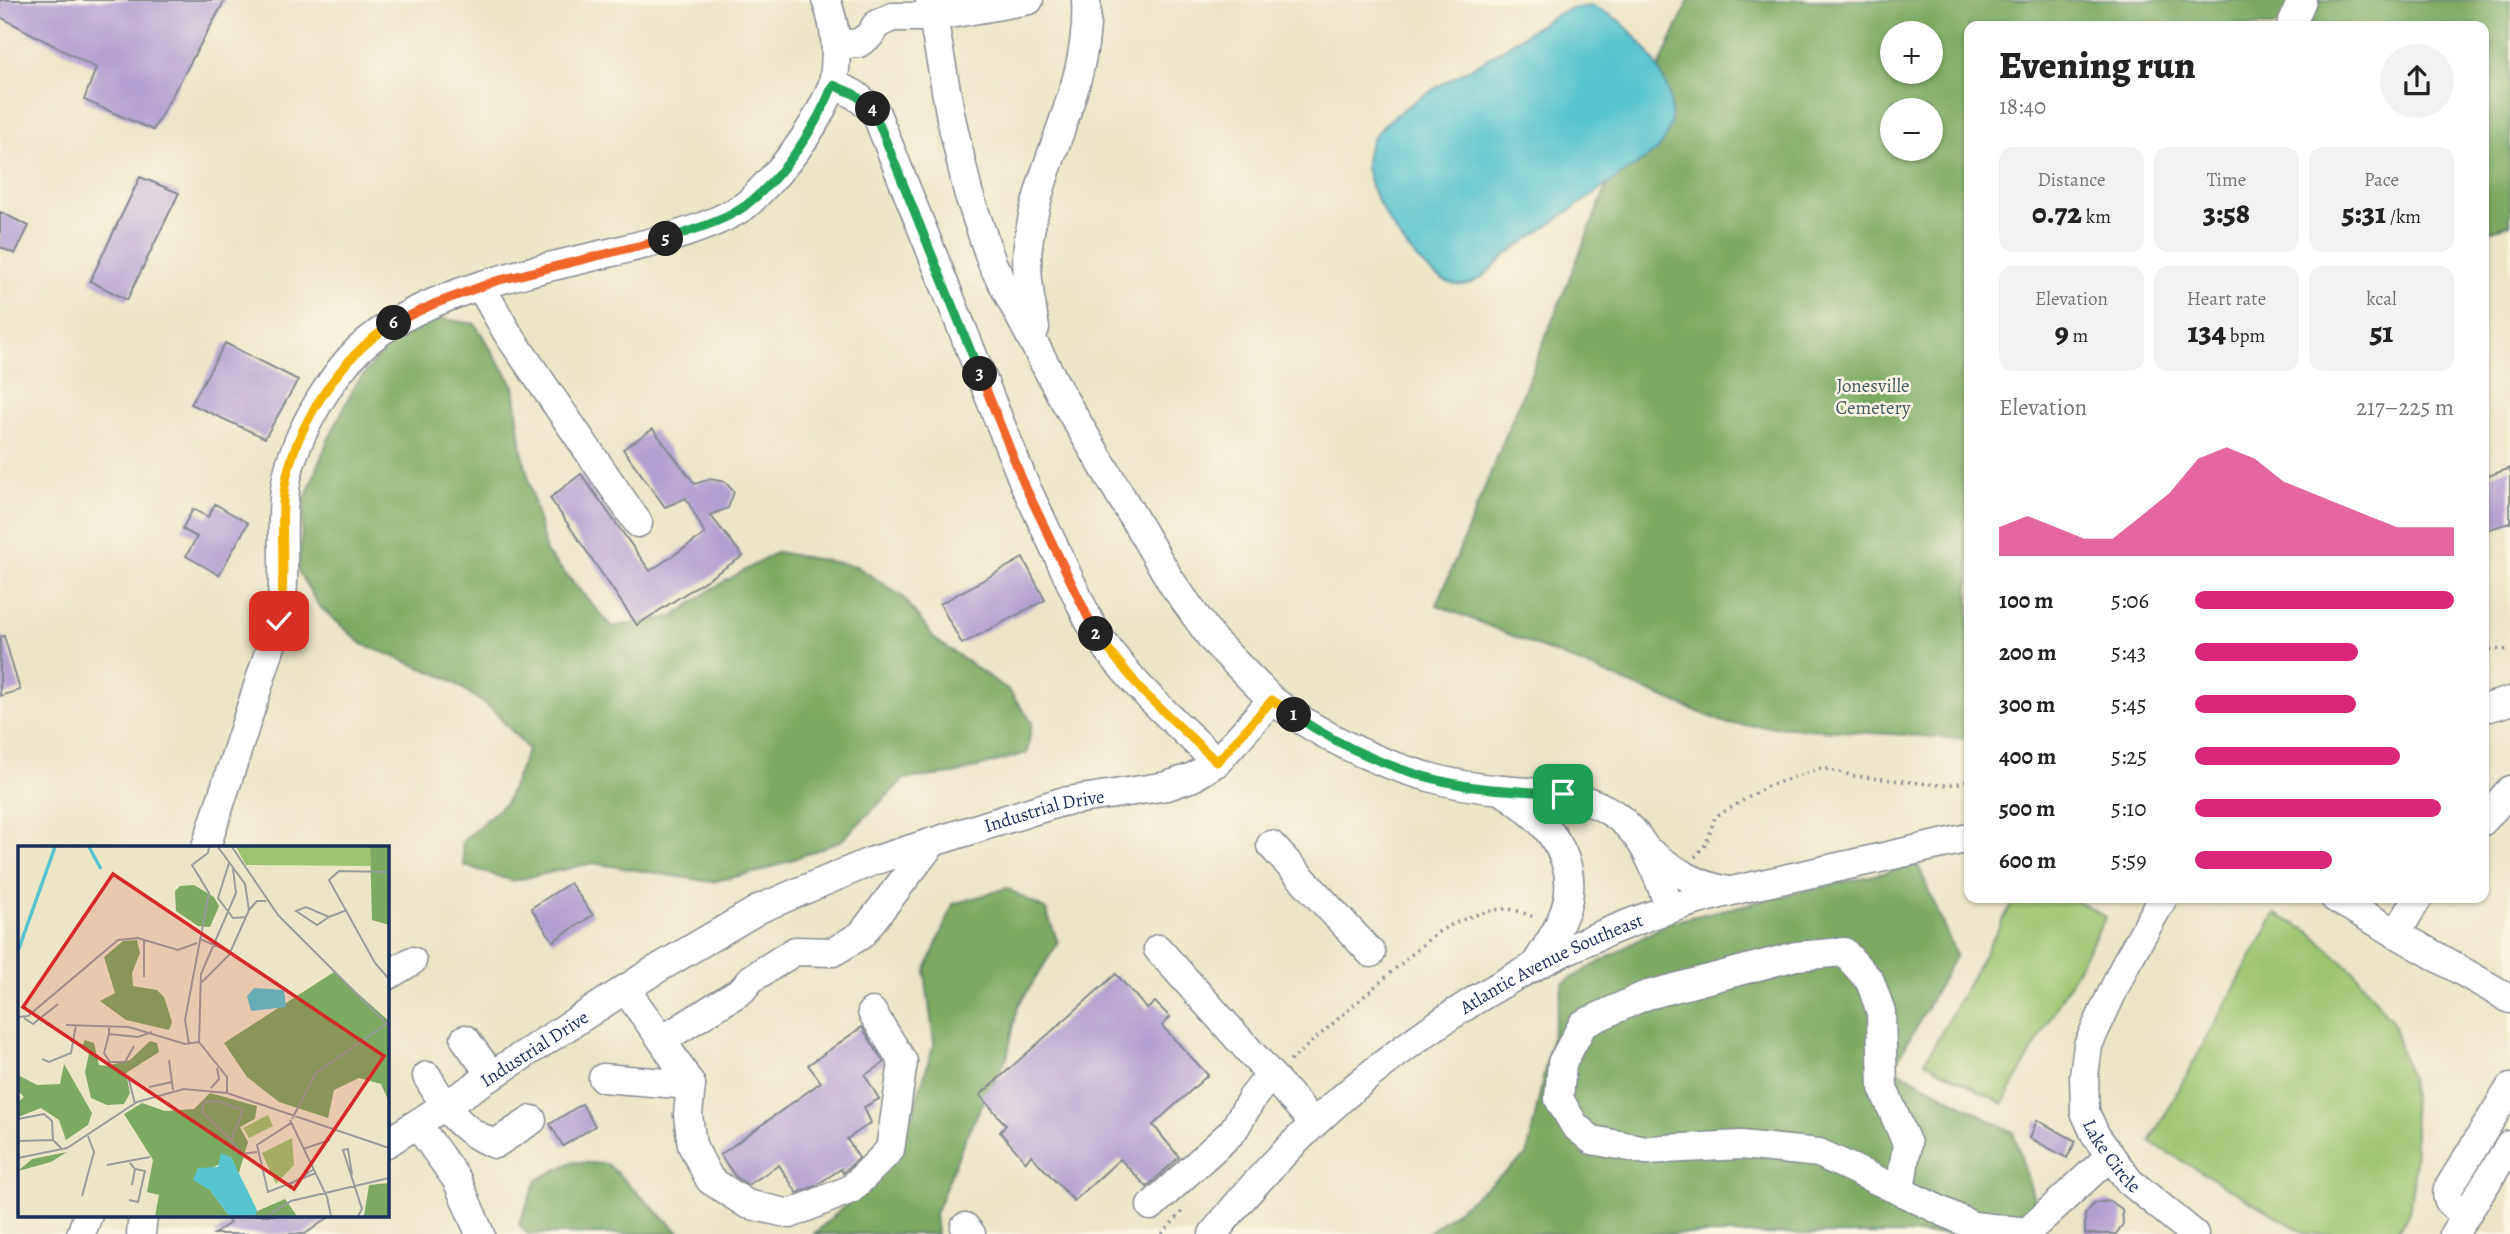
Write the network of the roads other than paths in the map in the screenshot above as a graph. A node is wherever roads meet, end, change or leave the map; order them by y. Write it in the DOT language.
graph roads {
  1 [pos="826,0"];
  2 [pos="1029,0"];
  3 [pos="1086,0"];
  4 [pos="2302,0"];
  5 [pos="932,9"];
  6 [pos="2293,21"];
  7 [pos="836,45"];
  8 [pos="833,85"];
  9 [pos="481,287"];
  10 [pos="1041,358"];
  11 [pos="638,523"];
  12 [pos="1272,700"];
  13 [pos="2510,701"];
  14 [pos="2489,707"];
  15 [pos="1217,762"];
  16 [pos="1501,790"];
  17 [pos="2510,790"];
  18 [pos="2489,814"];
  19 [pos="1964,839"];
  20 [pos="933,842"];
  21 [pos="1271,845"];
  22 [pos="206,846"];
  23 [pos="1646,850"];
  24 [pos="1732,891"];
  25 [pos="2160,903"];
  26 [pos="2343,903"];
  27 [pos="2415,903"];
  28 [pos="1670,909"];
  29 [pos="2396,934"];
  30 [pos="1157,949"];
  31 [pos="1371,953"];
  32 [pos="412,961"];
  33 [pos="1534,967"];
  34 [pos="388,975"];
  35 [pos="625,989"];
  36 [pos="2510,999"];
  37 [pos="872,1012"];
  38 [pos="465,1039"];
  39 [pos="662,1040"];
  40 [pos="1270,1075"];
  41 [pos="427,1076"];
  42 [pos="492,1076"];
  43 [pos="603,1078"];
  44 [pos="691,1085"];
  45 [pos="2510,1088"];
  46 [pos="445,1106"];
  47 [pos="532,1120"];
  48 [pos="1313,1122"];
  49 [pos="417,1124"];
  50 [pos="388,1143"];
  51 [pos="2510,1145"];
  52 [pos="2110,1156"];
  53 [pos="1900,1191"];
  54 [pos="1151,1206"];
  55 [pos="88,1216"];
  56 [pos="143,1216"];
  57 [pos="2460,1224"];
  58 [pos="81,1234"];
  59 [pos="141,1234"];
  60 [pos="480,1234"];
  61 [pos="1213,1234"];
  62 [pos="2194,1234"];
  1 -- 7 [label="street"];
  2 -- 5 [label="street"];
  3 -- 10 [label="street"];
  4 -- 6 [label="street"];
  5 -- 7 [label="street"];
  5 -- 10 [label="street"];
  7 -- 8 [label="street"];
  8 -- 9 [label="street"];
  8 -- 15 [label="street"];
  9 -- 11 [label="street"];
  9 -- 22 [label="street"];
  10 -- 12 [label="street"];
  12 -- 15 [label="street, Industrial Drive"];
  12 -- 16 [label="street"];
  13 -- 14 [label="street"];
  15 -- 20 [label="street, Industrial Drive"];
  16 -- 23 [label="street"];
  16 -- 33 [label="street"];
  17 -- 18 [label="street"];
  19 -- 24 [label="street, Atlantic Avenue Southeast"];
  20 -- 35 [label="street, Industrial Drive"];
  20 -- 39 [label="street"];
  21 -- 31 [label="street"];
  23 -- 24 [label="street"];
  23 -- 28 [label="street"];
  24 -- 28 [label="street, Atlantic Avenue Southeast"];
  25 -- 52 [label="street, Lake Circle"];
  26 -- 29 [label="street"];
  27 -- 29 [label="street"];
  28 -- 33 [label="street, Atlantic Avenue Southeast"];
  29 -- 36 [label="street"];
  30 -- 40 [label="street"];
  32 -- 34 [label="street"];
  33 -- 48 [label="street, Atlantic Avenue Southeast"];
  35 -- 39 [label="street"];
  35 -- 42 [label="street, Industrial Drive"];
  37 -- 44 [label="street"];
  38 -- 42 [label="street"];
  39 -- 44 [label="street"];
  40 -- 48 [label="street"];
  40 -- 54 [label="street"];
  41 -- 46 [label="street"];
  42 -- 46 [label="street, Industrial Drive"];
  43 -- 44 [label="street"];
  45 -- 57 [label="street"];
  46 -- 47 [label="street"];
  46 -- 49 [label="street, Industrial Drive"];
  48 -- 61 [label="street, Atlantic Avenue Southeast"];
  49 -- 50 [label="street, Industrial Drive"];
  49 -- 60 [label="street"];
  51 -- 57 [label="street"];
  52 -- 53 [label="street"];
  52 -- 62 [label="street, Lake Circle"];
  53 -- 53 [label="street"];
  55 -- 58 [label="street"];
  56 -- 59 [label="street"];
}
